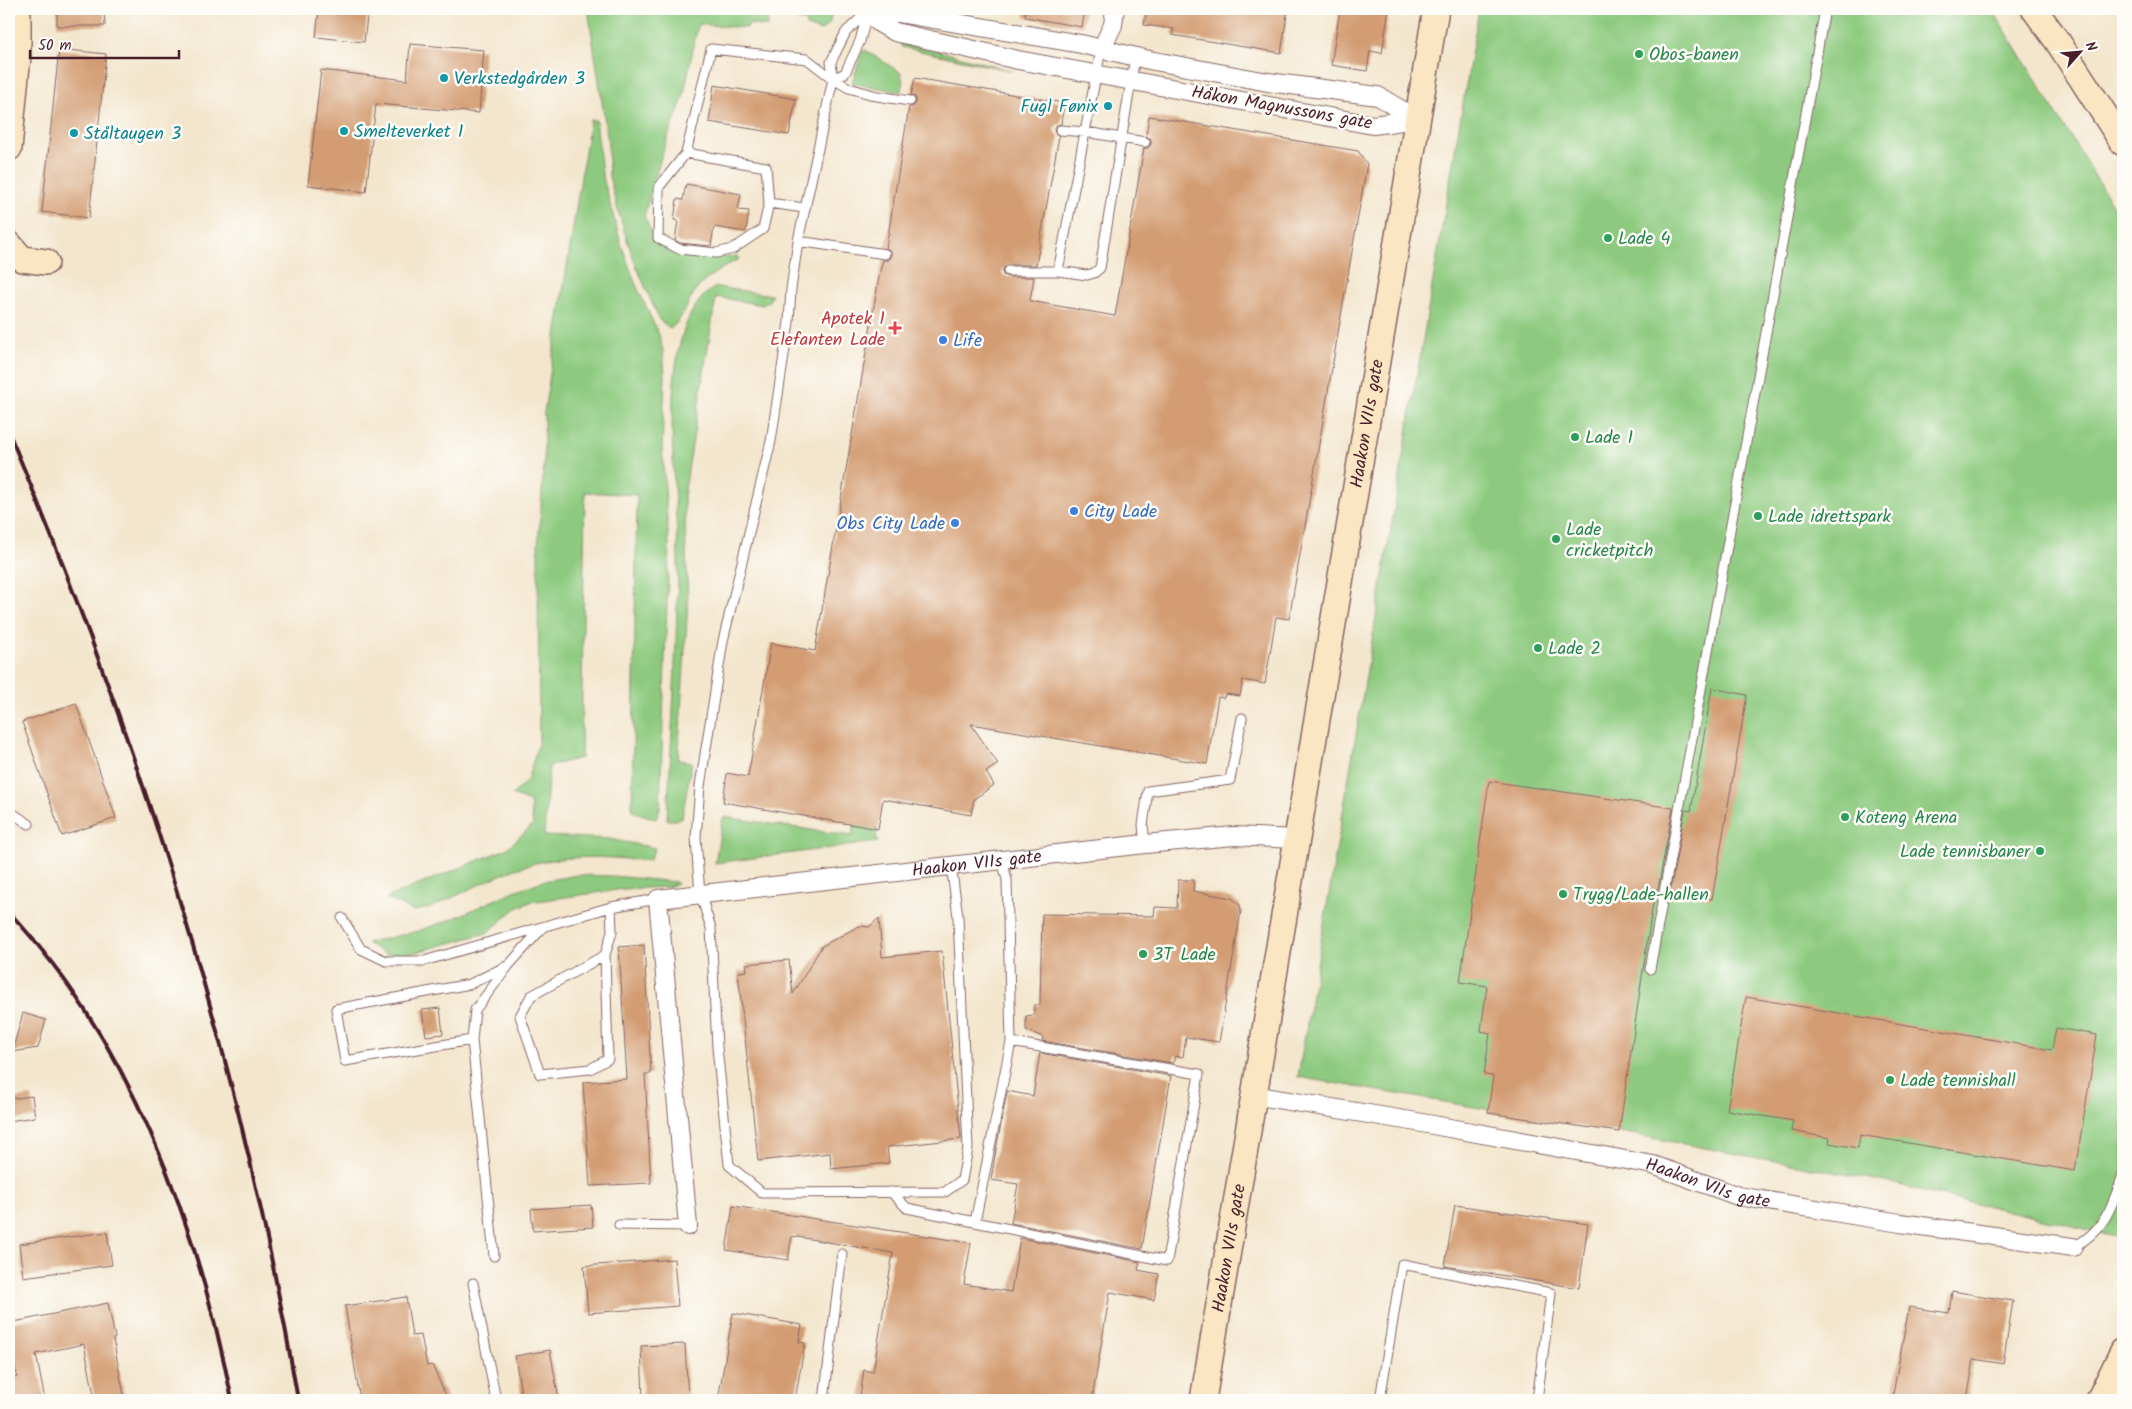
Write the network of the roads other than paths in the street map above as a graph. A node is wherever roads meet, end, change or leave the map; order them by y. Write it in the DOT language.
graph roads {
  1 [pos="18,9"];
  2 [pos="1115,9"];
  3 [pos="1436,9"];
  4 [pos="1825,9"];
  5 [pos="2034,9"];
  6 [pos="866,10"];
  7 [pos="1101,50"];
  8 [pos="1135,57"];
  9 [pos="1097,75"];
  10 [pos="833,78"];
  11 [pos="1131,81"];
  12 [pos="910,101"];
  13 [pos="1417,119"];
  14 [pos="1060,130"];
  15 [pos="1086,132"];
  16 [pos="1121,137"];
  17 [pos="1145,142"];
  18 [pos="2123,142"];
  19 [pos="9,148"];
  20 [pos="686,153"];
  21 [pos="769,203"];
  22 [pos="804,208"];
  23 [pos="798,241"];
  24 [pos="9,244"];
  25 [pos="885,254"];
  26 [pos="46,262"];
  27 [pos="1058,271"];
  28 [pos="1008,272"];
  29 [pos="1242,718"];
  30 [pos="9,811"];
  31 [pos="29,824"];
  32 [pos="1296,839"];
  33 [pos="1145,844"];
  34 [pos="1002,859"];
  35 [pos="951,865"];
  36 [pos="700,894"];
  37 [pos="658,899"];
  38 [pos="611,907"];
  39 [pos="342,918"];
  40 [pos="544,927"];
  41 [pos="605,955"];
  42 [pos="509,965"];
  43 [pos="1650,970"];
  44 [pos="472,1040"];
  45 [pos="1011,1042"];
  46 [pos="1253,1096"];
  47 [pos="2123,1175"];
  48 [pos="891,1192"];
  49 [pos="975,1222"];
  50 [pos="619,1225"];
  51 [pos="688,1226"];
  52 [pos="2073,1247"];
  53 [pos="842,1254"];
  54 [pos="494,1256"];
  55 [pos="473,1283"];
  56 [pos="2123,1350"];
  57 [pos="496,1400"];
  58 [pos="824,1400"];
  59 [pos="1203,1400"];
  60 [pos="1380,1400"];
  61 [pos="1537,1400"];
  62 [pos="2099,1400"];
  1 -- 19 [label="main road"];
  2 -- 7 [label="street"];
  3 -- 13 [label="main road, Haakon VIIs gate"];
  4 -- 43 [label="lane"];
  5 -- 18 [label="main road"];
  6 -- 7 [label="street, Håkon Magnussons gate"];
  6 -- 9 [label="street, Håkon Magnussons gate"];
  6 -- 10 [label="lane"];
  6 -- 10 [label="lane"];
  7 -- 8 [label="street, Håkon Magnussons gate"];
  7 -- 9 [label="lane"];
  8 -- 11 [label="lane"];
  8 -- 13 [label="street, Håkon Magnussons gate"];
  9 -- 11 [label="street, Håkon Magnussons gate"];
  9 -- 15 [label="lane"];
  10 -- 12 [label="lane"];
  10 -- 20 [label="lane"];
  10 -- 22 [label="lane"];
  11 -- 13 [label="street, Håkon Magnussons gate"];
  11 -- 16 [label="lane"];
  13 -- 32 [label="main road, Haakon VIIs gate"];
  14 -- 15 [label="lane"];
  15 -- 16 [label="lane"];
  15 -- 27 [label="lane"];
  16 -- 17 [label="lane"];
  16 -- 27 [label="lane"];
  20 -- 21 [label="lane"];
  20 -- 21 [label="lane"];
  21 -- 22 [label="lane"];
  22 -- 23 [label="lane"];
  23 -- 25 [label="lane"];
  23 -- 36 [label="lane"];
  24 -- 26 [label="main road"];
  27 -- 28 [label="lane"];
  29 -- 33 [label="lane"];
  30 -- 31 [label="lane"];
  32 -- 33 [label="street, Haakon VIIs gate"];
  32 -- 46 [label="main road, Haakon VIIs gate"];
  33 -- 34 [label="street, Haakon VIIs gate"];
  34 -- 35 [label="street, Haakon VIIs gate"];
  34 -- 45 [label="lane"];
  35 -- 36 [label="street, Haakon VIIs gate"];
  35 -- 48 [label="lane"];
  36 -- 37 [label="street, Haakon VIIs gate"];
  36 -- 48 [label="lane"];
  37 -- 38 [label="lane"];
  37 -- 51 [label="street"];
  38 -- 40 [label="lane"];
  38 -- 41 [label="lane"];
  39 -- 40 [label="lane"];
  40 -- 42 [label="lane"];
  41 -- 41 [label="lane"];
  42 -- 44 [label="lane"];
  42 -- 44 [label="lane"];
  44 -- 54 [label="lane"];
  45 -- 49 [label="lane"];
  45 -- 49 [label="lane"];
  46 -- 52 [label="street, Haakon VIIs gate"];
  46 -- 59 [label="main road, Haakon VIIs gate"];
  47 -- 52 [label="lane, Haakon VIIs gate"];
  48 -- 49 [label="lane"];
  50 -- 51 [label="lane"];
  53 -- 58 [label="lane"];
  55 -- 57 [label="lane"];
  56 -- 62 [label="main road"];
  60 -- 61 [label="lane"];
}
